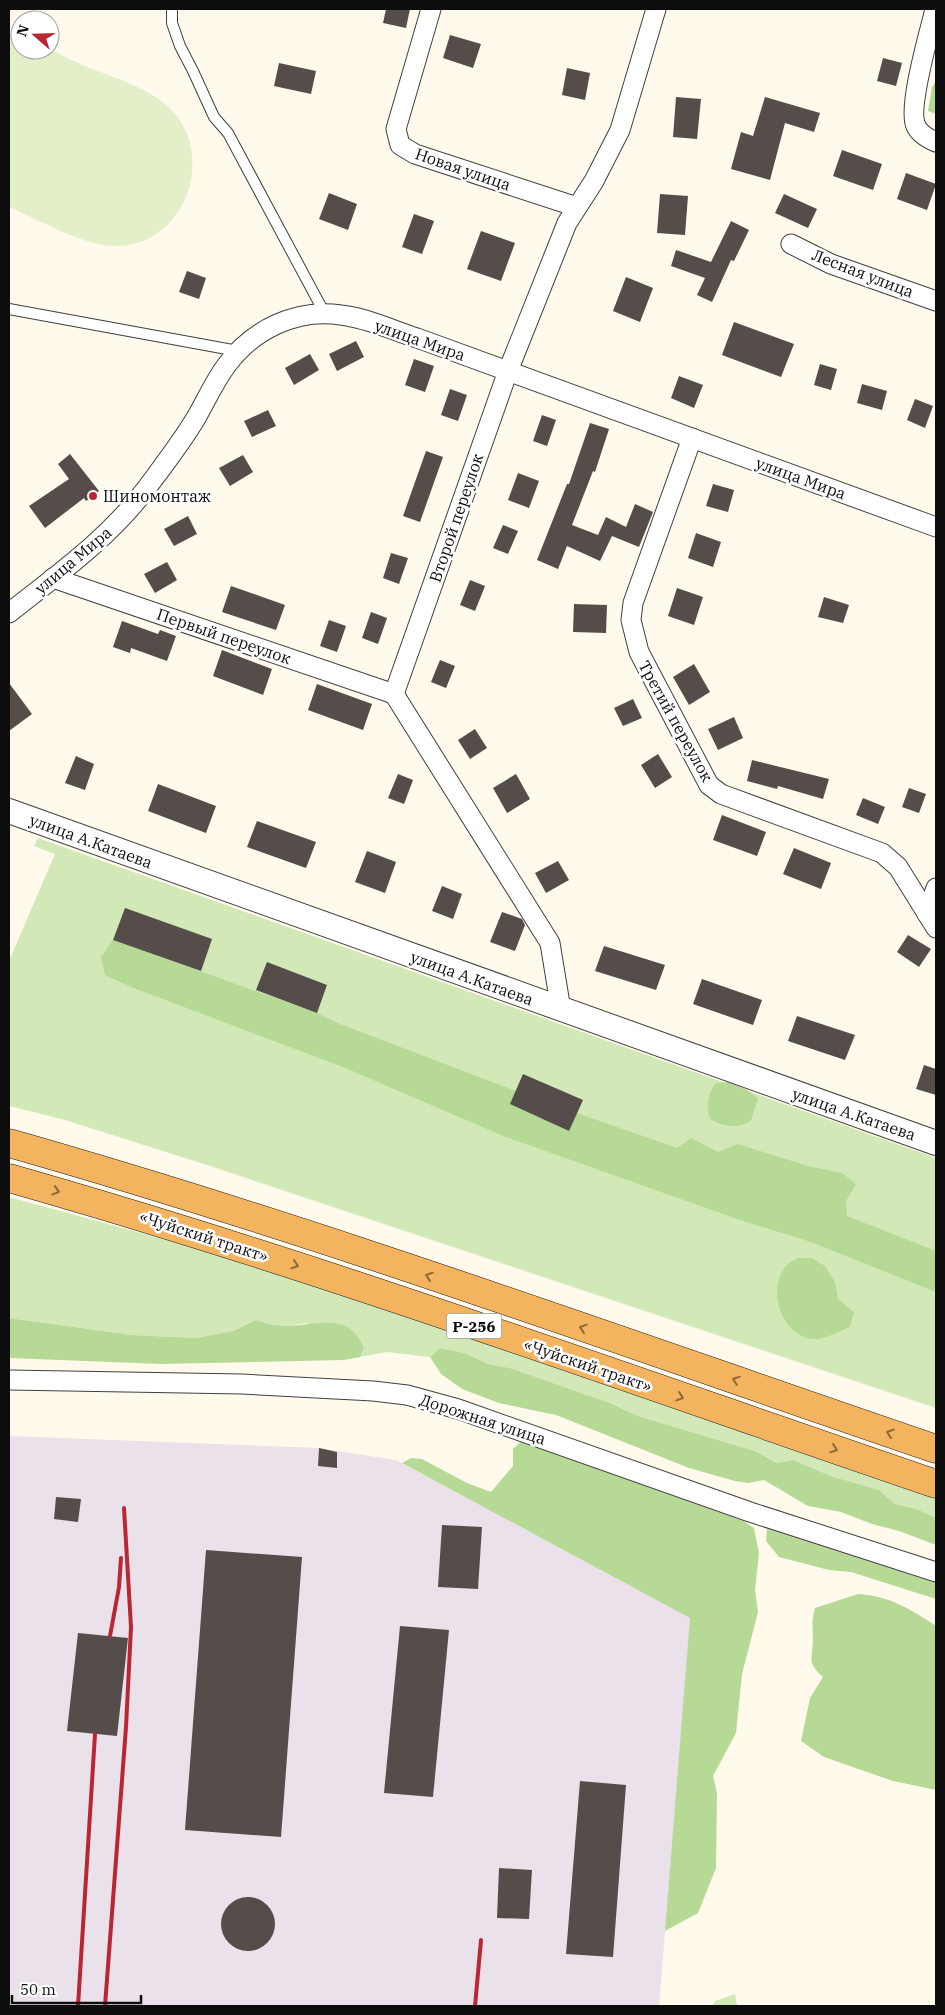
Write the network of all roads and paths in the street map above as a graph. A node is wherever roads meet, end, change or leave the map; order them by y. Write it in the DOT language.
graph roads {
  1 [pos="172,9"];
  2 [pos="431,9"];
  3 [pos="656,9"];
  4 [pos="935,9"];
  5 [pos="936,142"];
  6 [pos="577,207"];
  7 [pos="791,244"];
  8 [pos="936,301"];
  9 [pos="9,310"];
  10 [pos="325,314"];
  11 [pos="238,351"];
  12 [pos="508,371"];
  13 [pos="692,438"];
  14 [pos="936,527"];
  15 [pos="53,578"];
  16 [pos="9,613"];
  17 [pos="394,694"];
  18 [pos="9,811"];
  19 [pos="936,888"];
  20 [pos="932,921"];
  21 [pos="561,1010"];
  22 [pos="9,1143"];
  23 [pos="936,1143"];
  24 [pos="9,1178"];
  25 [pos="9,1380"];
  26 [pos="936,1449"];
  27 [pos="936,1484"];
  28 [pos="936,1572"];
  1 -- 10 [label="lane"];
  2 -- 6 [label="street, Новая улица"];
  3 -- 6 [label="street, Второй переулок"];
  4 -- 5 [label="street"];
  6 -- 12 [label="street, Второй переулок"];
  7 -- 8 [label="street, Лесная улица"];
  9 -- 11 [label="lane"];
  10 -- 11 [label="street, улица Мира"];
  10 -- 12 [label="street, улица Мира"];
  11 -- 15 [label="street, улица Мира"];
  12 -- 13 [label="street, улица Мира"];
  12 -- 17 [label="street, Второй переулок"];
  13 -- 14 [label="street, улица Мира"];
  13 -- 20 [label="street, Третий переулок"];
  15 -- 16 [label="street, улица Мира"];
  15 -- 17 [label="street, Первый переулок"];
  17 -- 21 [label="street"];
  18 -- 21 [label="street, улица А.Катаева"];
  19 -- 20 [label="street"];
  21 -- 23 [label="street, улица А.Катаева"];
  26 -- 22 [label="highway, «Чуйский тракт» / Р-256, one-way"];
  24 -- 27 [label="highway, «Чуйский тракт» / Р-256, one-way"];
  25 -- 28 [label="street, Дорожная улица"];
}
